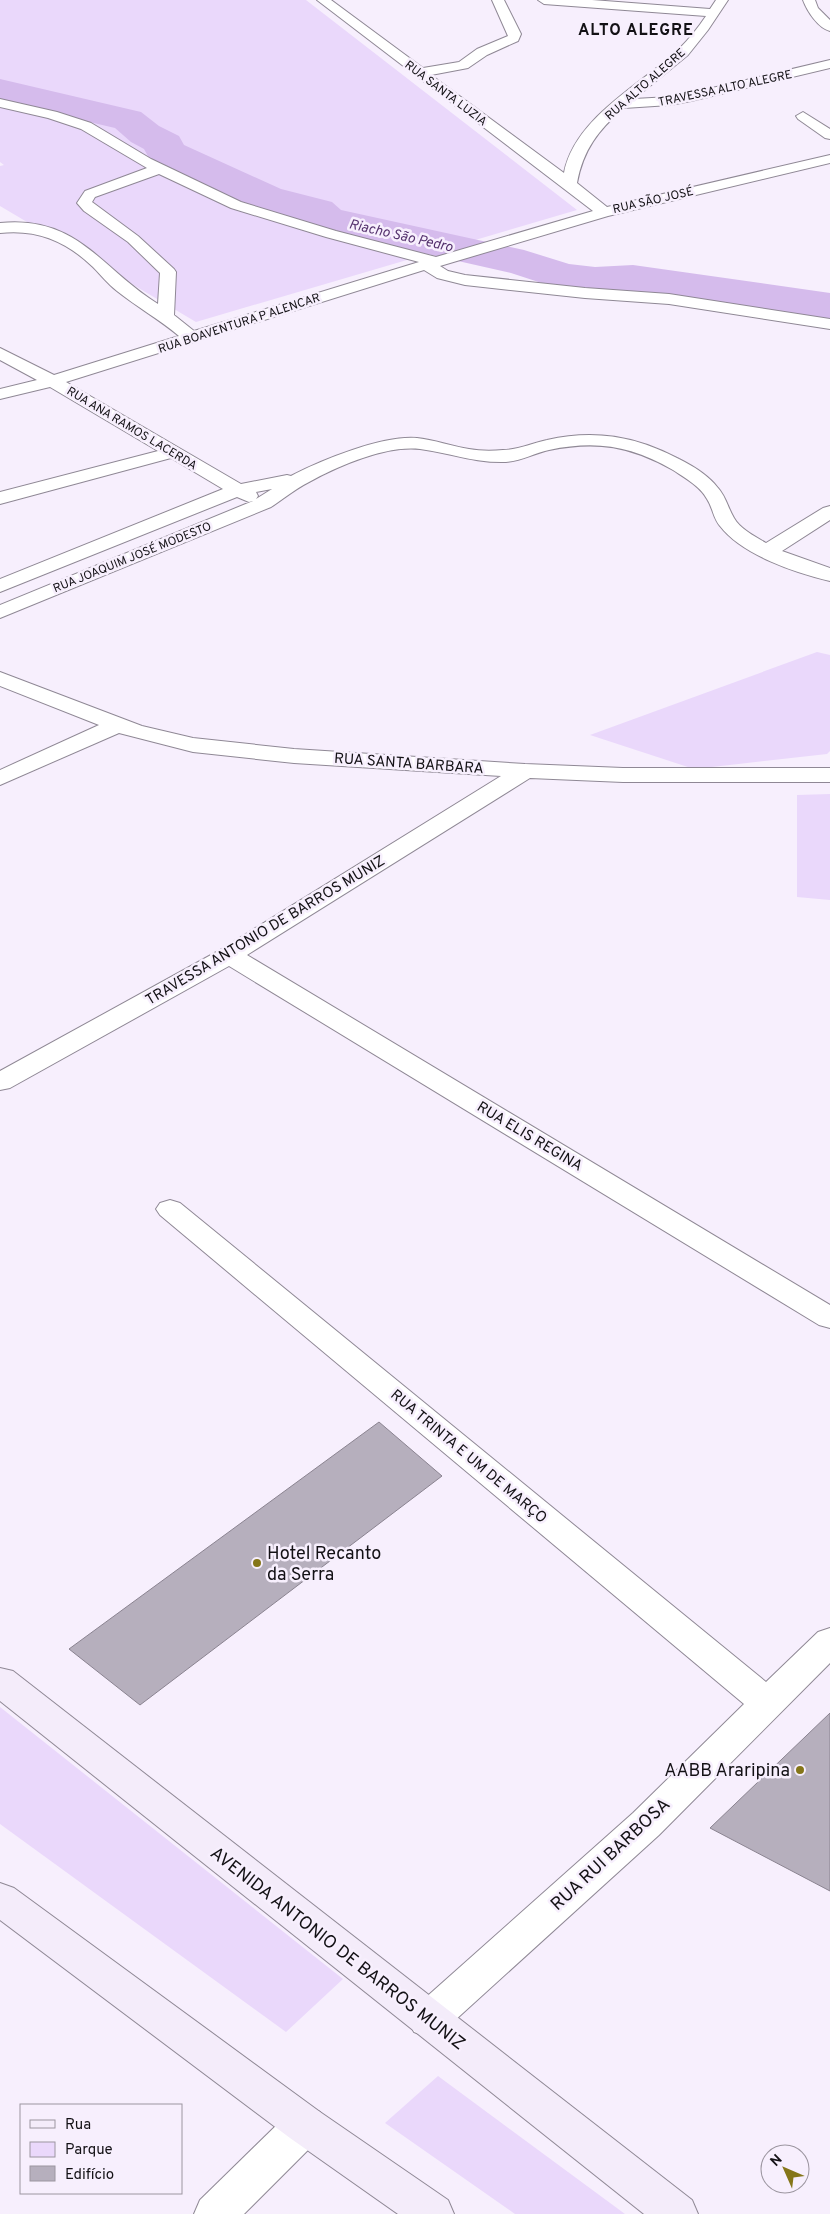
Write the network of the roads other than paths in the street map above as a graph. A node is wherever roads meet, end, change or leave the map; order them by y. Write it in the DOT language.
graph roads {
  1 [pos="323,0"];
  2 [pos="498,0"];
  3 [pos="544,0"];
  4 [pos="722,0"];
  5 [pos="809,0"];
  6 [pos="714,13"];
  7 [pos="830,27"];
  8 [pos="830,64"];
  9 [pos="419,73"];
  10 [pos="0,103"];
  11 [pos="619,104"];
  12 [pos="803,116"];
  13 [pos="830,135"];
  14 [pos="830,159"];
  15 [pos="158,169"];
  16 [pos="569,184"];
  17 [pos="604,212"];
  18 [pos="0,228"];
  19 [pos="478,249"];
  20 [pos="432,263"];
  21 [pos="166,316"];
  22 [pos="830,324"];
  23 [pos="192,338"];
  24 [pos="0,353"];
  25 [pos="52,381"];
  26 [pos="0,394"];
  27 [pos="174,452"];
  28 [pos="303,478"];
  29 [pos="236,490"];
  30 [pos="0,498"];
  31 [pos="264,503"];
  32 [pos="830,512"];
  33 [pos="133,532"];
  34 [pos="162,545"];
  35 [pos="766,552"];
  36 [pos="830,575"];
  37 [pos="0,586"];
  38 [pos="0,612"];
  39 [pos="0,678"];
  40 [pos="118,724"];
  41 [pos="525,771"];
  42 [pos="830,775"];
  43 [pos="0,778"];
  44 [pos="229,954"];
  45 [pos="0,1082"];
  46 [pos="170,1209"];
  47 [pos="830,1318"];
  48 [pos="830,1641"];
  49 [pos="0,1681"];
  50 [pos="768,1703"];
  51 [pos="0,1899"];
  52 [pos="428,2020"];
  53 [pos="305,2124"];
  54 [pos="215,2214"];
  55 [pos="433,2214"];
  56 [pos="677,2214"];
  1 -- 9 [label="street, RUA SANTA LUZIA"];
  2 -- 9 [label="street"];
  3 -- 6 [label="street"];
  4 -- 6 [label="street, RUA ALTO ALEGRE"];
  5 -- 7 [label="street"];
  6 -- 11 [label="street, RUA ALTO ALEGRE"];
  8 -- 11 [label="street, TRAVESSA ALTO ALEGRE"];
  9 -- 16 [label="street, RUA SANTA LUZIA"];
  10 -- 15 [label="street"];
  11 -- 16 [label="street, RUA ALTO ALEGRE"];
  12 -- 13 [label="street"];
  14 -- 17 [label="street, RUA SÃO JOSÉ"];
  15 -- 20 [label="street"];
  15 -- 21 [label="street"];
  16 -- 17 [label="street"];
  17 -- 19 [label="street, RUA SÃO JOSÉ"];
  18 -- 21 [label="street"];
  19 -- 20 [label="street, RUA BOAVENTURA P ALENCAR"];
  20 -- 22 [label="street"];
  20 -- 23 [label="street, RUA BOAVENTURA P ALENCAR"];
  21 -- 23 [label="street"];
  23 -- 25 [label="street, RUA BOAVENTURA P ALENCAR"];
  24 -- 25 [label="street, RUA ANA RAMOS LACERDA"];
  25 -- 26 [label="street, RUA BOAVENTURA P ALENCAR"];
  25 -- 27 [label="street, RUA ANA RAMOS LACERDA"];
  27 -- 29 [label="street, RUA ANA RAMOS LACERDA"];
  27 -- 30 [label="street"];
  28 -- 29 [label="street, RUA JOAQUIM JOSÉ MODESTO"];
  28 -- 31 [label="street, RUA JOAQUIM JOSÉ MODESTO"];
  28 -- 35 [label="street"];
  29 -- 31 [label="street, RUA ANA RAMOS LACERDA"];
  29 -- 33 [label="street, RUA JOAQUIM JOSÉ MODESTO"];
  31 -- 34 [label="street, RUA JOAQUIM JOSÉ MODESTO"];
  32 -- 35 [label="street"];
  33 -- 34 [label="street"];
  33 -- 37 [label="street, RUA JOAQUIM JOSÉ MODESTO"];
  34 -- 38 [label="street, RUA JOAQUIM JOSÉ MODESTO"];
  35 -- 36 [label="street"];
  39 -- 40 [label="street, RUA SANTA BARBARA"];
  40 -- 41 [label="street, RUA SANTA BARBARA"];
  40 -- 43 [label="street"];
  41 -- 42 [label="street, RUA SANTA BARBARA"];
  41 -- 44 [label="street, TRAVESSA ANTONIO DE BARROS MUNIZ"];
  44 -- 45 [label="street, TRAVESSA ANTONIO DE BARROS MUNIZ"];
  44 -- 47 [label="street, RUA ELIS REGINA"];
  46 -- 50 [label="street, RUA TRINTA E UM DE MARÇO"];
  48 -- 50 [label="street, RUA RUI BARBOSA"];
  49 -- 52 [label="main road, AVENIDA ANTONIO DE BARROS MUNIZ"];
  50 -- 52 [label="street, RUA RUI BARBOSA"];
  51 -- 53 [label="main road"];
  52 -- 56 [label="main road, AVENIDA ANTONIO DE BARROS MUNIZ"];
  53 -- 54 [label="street"];
  53 -- 55 [label="main road"];
}
